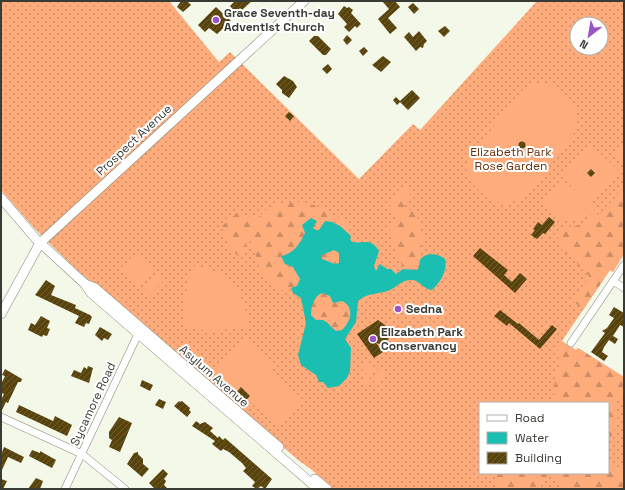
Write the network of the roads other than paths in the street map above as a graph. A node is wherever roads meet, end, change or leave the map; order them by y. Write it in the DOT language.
graph roads {
  1 [pos="304,1"];
  2 [pos="1,198"];
  3 [pos="40,243"];
  4 [pos="624,265"];
  5 [pos="613,281"];
  6 [pos="624,288"];
  7 [pos="1,314"];
  8 [pos="139,331"];
  9 [pos="571,343"];
  10 [pos="1,417"];
  11 [pos="82,454"];
  12 [pos="65,489"];
  13 [pos="125,489"];
  14 [pos="318,489"];
  15 [pos="327,489"];
  1 -- 3 [label="main road, Prospect Avenue"];
  2 -- 3 [label="main road, Asylum Avenue"];
  3 -- 7 [label="main road, Prospect Avenue"];
  3 -- 8 [label="main road, Asylum Avenue"];
  4 -- 5 [label="street"];
  5 -- 6 [label="street"];
  5 -- 9 [label="street"];
  8 -- 11 [label="street, Sycamore Road"];
  8 -- 14 [label="main road, Asylum Avenue"];
  8 -- 15 [label="main road, Asylum Avenue"];
  10 -- 11 [label="street"];
  11 -- 12 [label="street, Sycamore Road"];
  11 -- 13 [label="street"];
}
